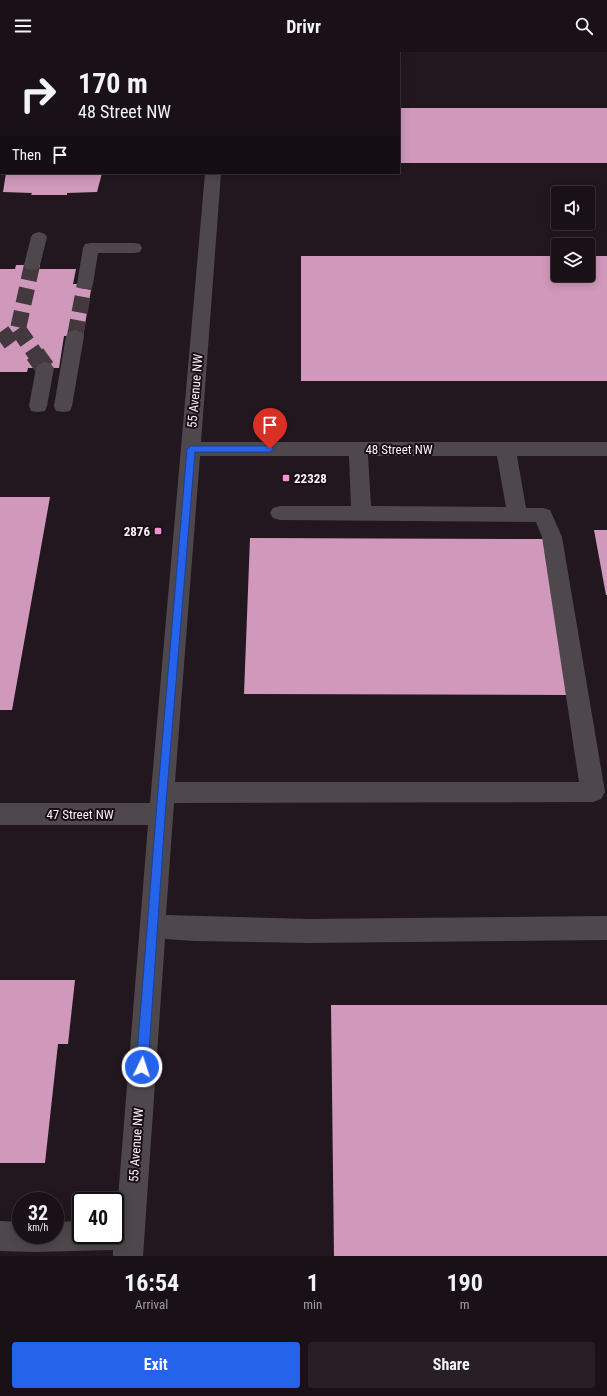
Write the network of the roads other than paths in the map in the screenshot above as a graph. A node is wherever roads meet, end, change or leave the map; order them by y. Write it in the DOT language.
graph roads {
  1 [pos="214,174"];
  2 [pos="39,237"];
  3 [pos="134,248"];
  4 [pos="32,265"];
  5 [pos="85,284"];
  6 [pos="75,336"];
  7 [pos="45,368"];
  8 [pos="38,406"];
  9 [pos="63,406"];
  10 [pos="191,449"];
  11 [pos="358,449"];
  12 [pos="506,449"];
  13 [pos="607,449"];
  14 [pos="280,513"];
  15 [pos="361,513"];
  16 [pos="517,515"];
  17 [pos="162,803"];
  18 [pos="0,814"];
  19 [pos="152,926"];
  20 [pos="607,928"];
  21 [pos="0,1236"];
  22 [pos="129,1246"];
  1 -- 10 [label="street, 55 Avenue NW"];
  2 -- 4 [label="street"];
  3 -- 5 [label="street"];
  6 -- 9 [label="street"];
  7 -- 8 [label="street"];
  10 -- 11 [label="street, 48 Street NW"];
  10 -- 17 [label="street, 55 Avenue NW"];
  11 -- 12 [label="street, 48 Street NW"];
  11 -- 15 [label="street"];
  12 -- 13 [label="street, 48 Street NW"];
  12 -- 16 [label="street"];
  14 -- 15 [label="street"];
  15 -- 16 [label="street"];
  16 -- 17 [label="street, 47 Street NW"];
  17 -- 18 [label="street, 47 Street NW"];
  17 -- 19 [label="street, 55 Avenue NW"];
  19 -- 20 [label="street"];
  19 -- 22 [label="street, 55 Avenue NW"];
  21 -- 22 [label="street"];
}
